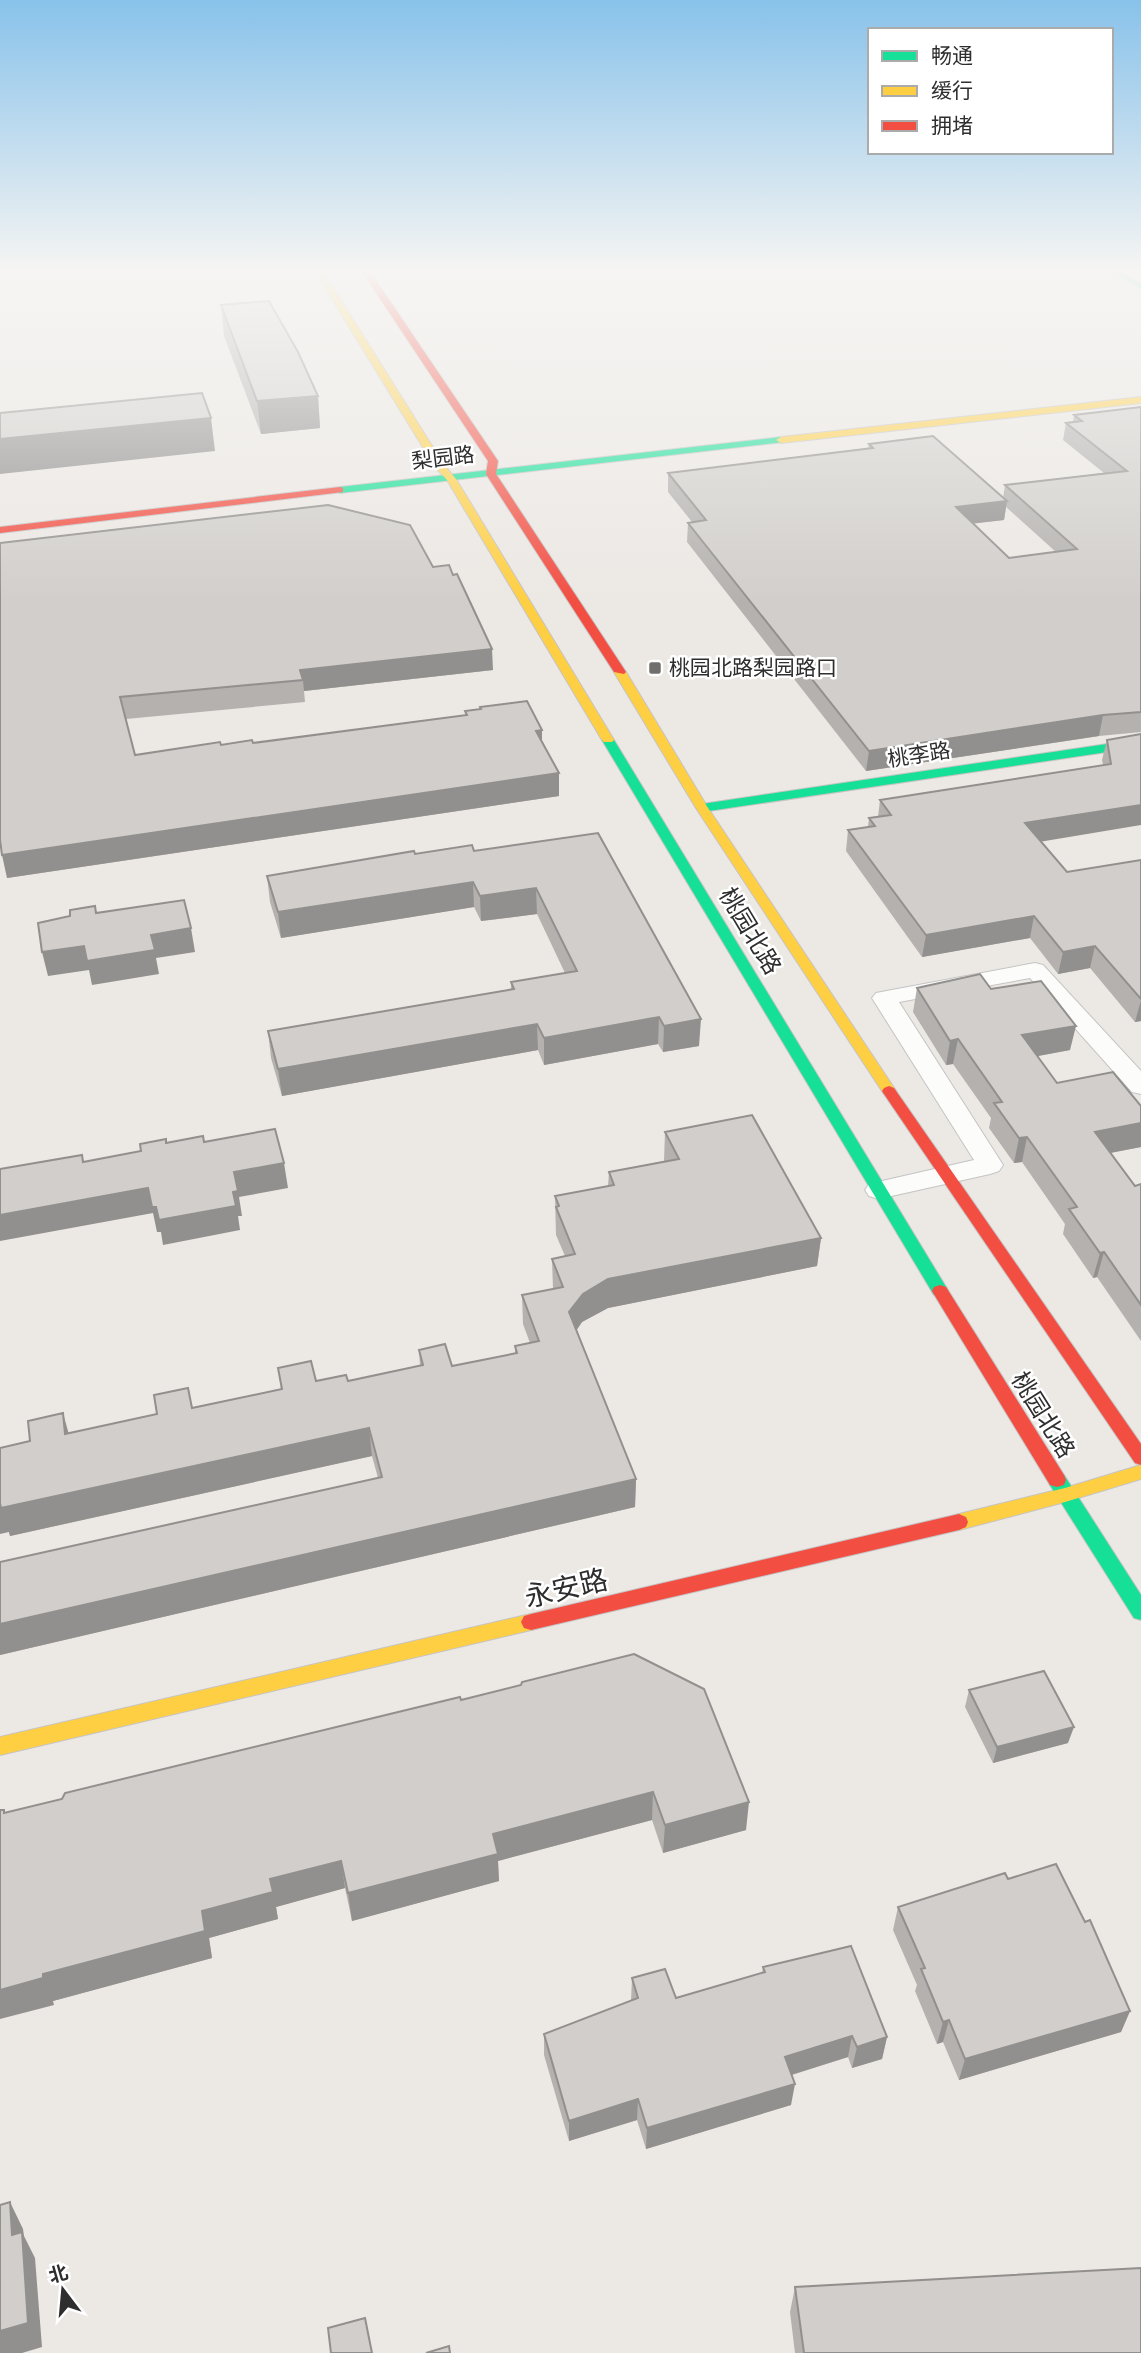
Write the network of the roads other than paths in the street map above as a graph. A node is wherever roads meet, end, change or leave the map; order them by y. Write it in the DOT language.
graph roads {
  1 [pos="389,383"];
  2 [pos="438,383"];
  3 [pos="1141,390"];
  4 [pos="1141,400"];
  5 [pos="492,467"];
  6 [pos="445,473"];
  7 [pos="0,517"];
  8 [pos="0,530"];
  9 [pos="1141,743"];
  10 [pos="702,808"];
  11 [pos="1141,1086"];
  12 [pos="944,1174"];
  13 [pos="878,1190"];
  14 [pos="1141,1458"];
  15 [pos="1141,1472"];
  16 [pos="1065,1495"];
  17 [pos="1141,1612"];
  18 [pos="0,1746"];
  1 -- 6 [label="main road, 桃园北路"];
  2 -- 5 [label="main road, 桃园北路"];
  3 -- 5 [label="main road, 梨园路"];
  4 -- 5 [label="main road, 梨园路"];
  5 -- 6 [label="main road, 梨园路"];
  5 -- 10 [label="main road, 桃园北路"];
  6 -- 7 [label="main road, 梨园路"];
  6 -- 8 [label="main road, 梨园路"];
  6 -- 13 [label="main road, 桃园北路"];
  9 -- 10 [label="main road, 桃李路"];
  10 -- 12 [label="main road, 桃园北路"];
  11 -- 12 [label="street"];
  12 -- 13 [label="street"];
  12 -- 14 [label="main road, 桃园北路"];
  13 -- 16 [label="main road, 桃园北路"];
  15 -- 16 [label="main road, 永安路"];
  16 -- 17 [label="main road, 桃园北路"];
  16 -- 18 [label="main road, 永安路"];
}
